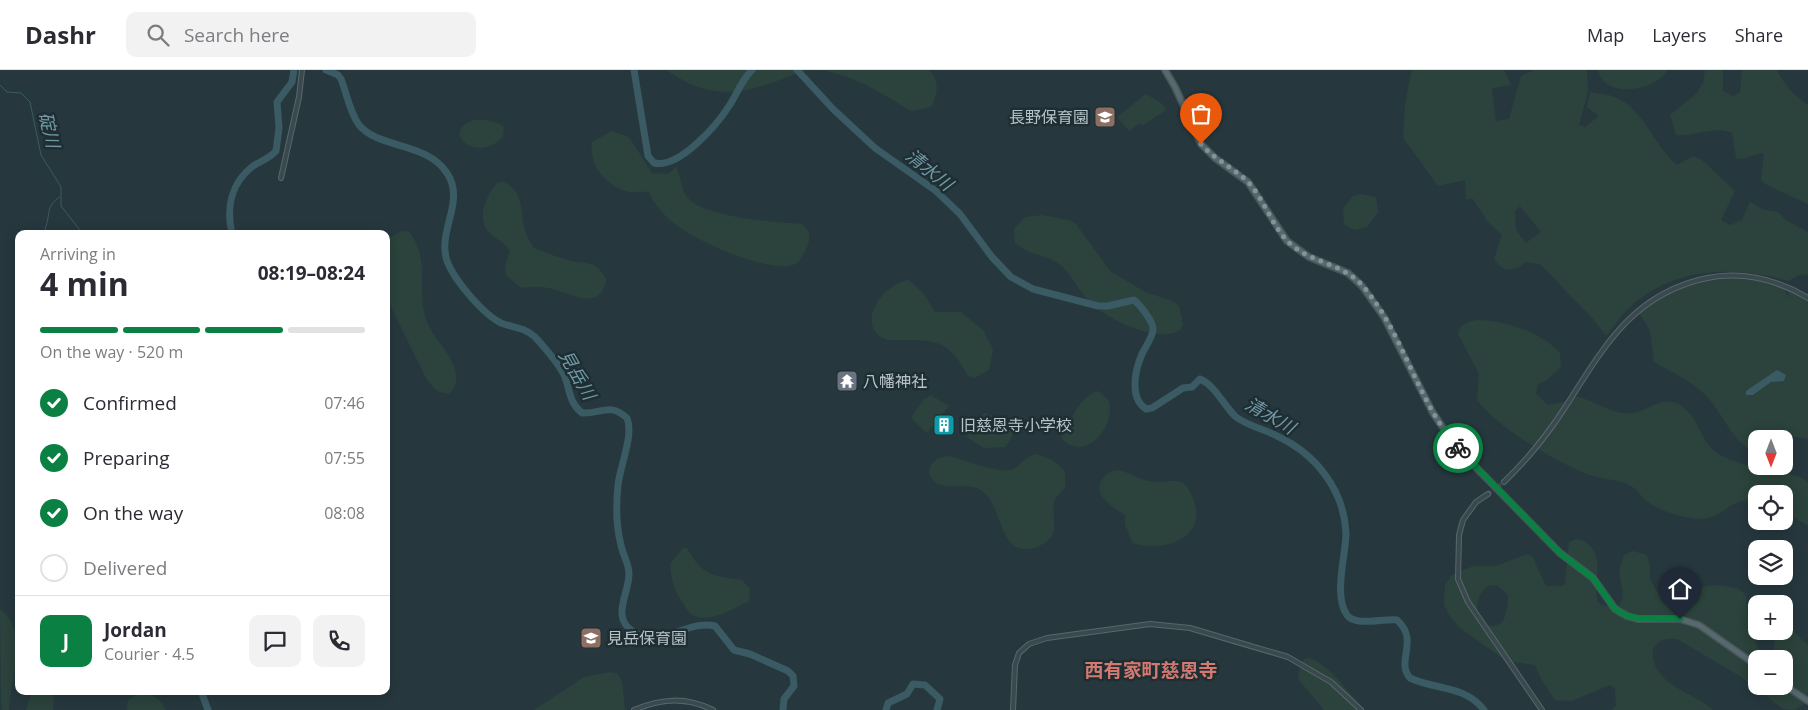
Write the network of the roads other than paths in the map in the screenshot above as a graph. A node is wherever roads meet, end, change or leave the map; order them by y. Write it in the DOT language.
graph roads {
  1 [pos="302,70"];
  2 [pos="1165,70"];
  3 [pos="280,178"];
  4 [pos="1808,298"];
  5 [pos="1504,482"];
  6 [pos="1488,494"];
  7 [pos="1748,660"];
  8 [pos="1793,691"];
  9 [pos="1808,701"];
  10 [pos="634,710"];
  11 [pos="713,710"];
  12 [pos="1012,710"];
  13 [pos="1362,710"];
  14 [pos="1542,710"];
  1 -- 3 [label="street"];
  2 -- 7 [label="main road"];
  4 -- 5 [label="street"];
  6 -- 14 [label="street"];
  8 -- 9 [label="main road"];
  10 -- 11 [label="street"];
  12 -- 13 [label="street"];
}
